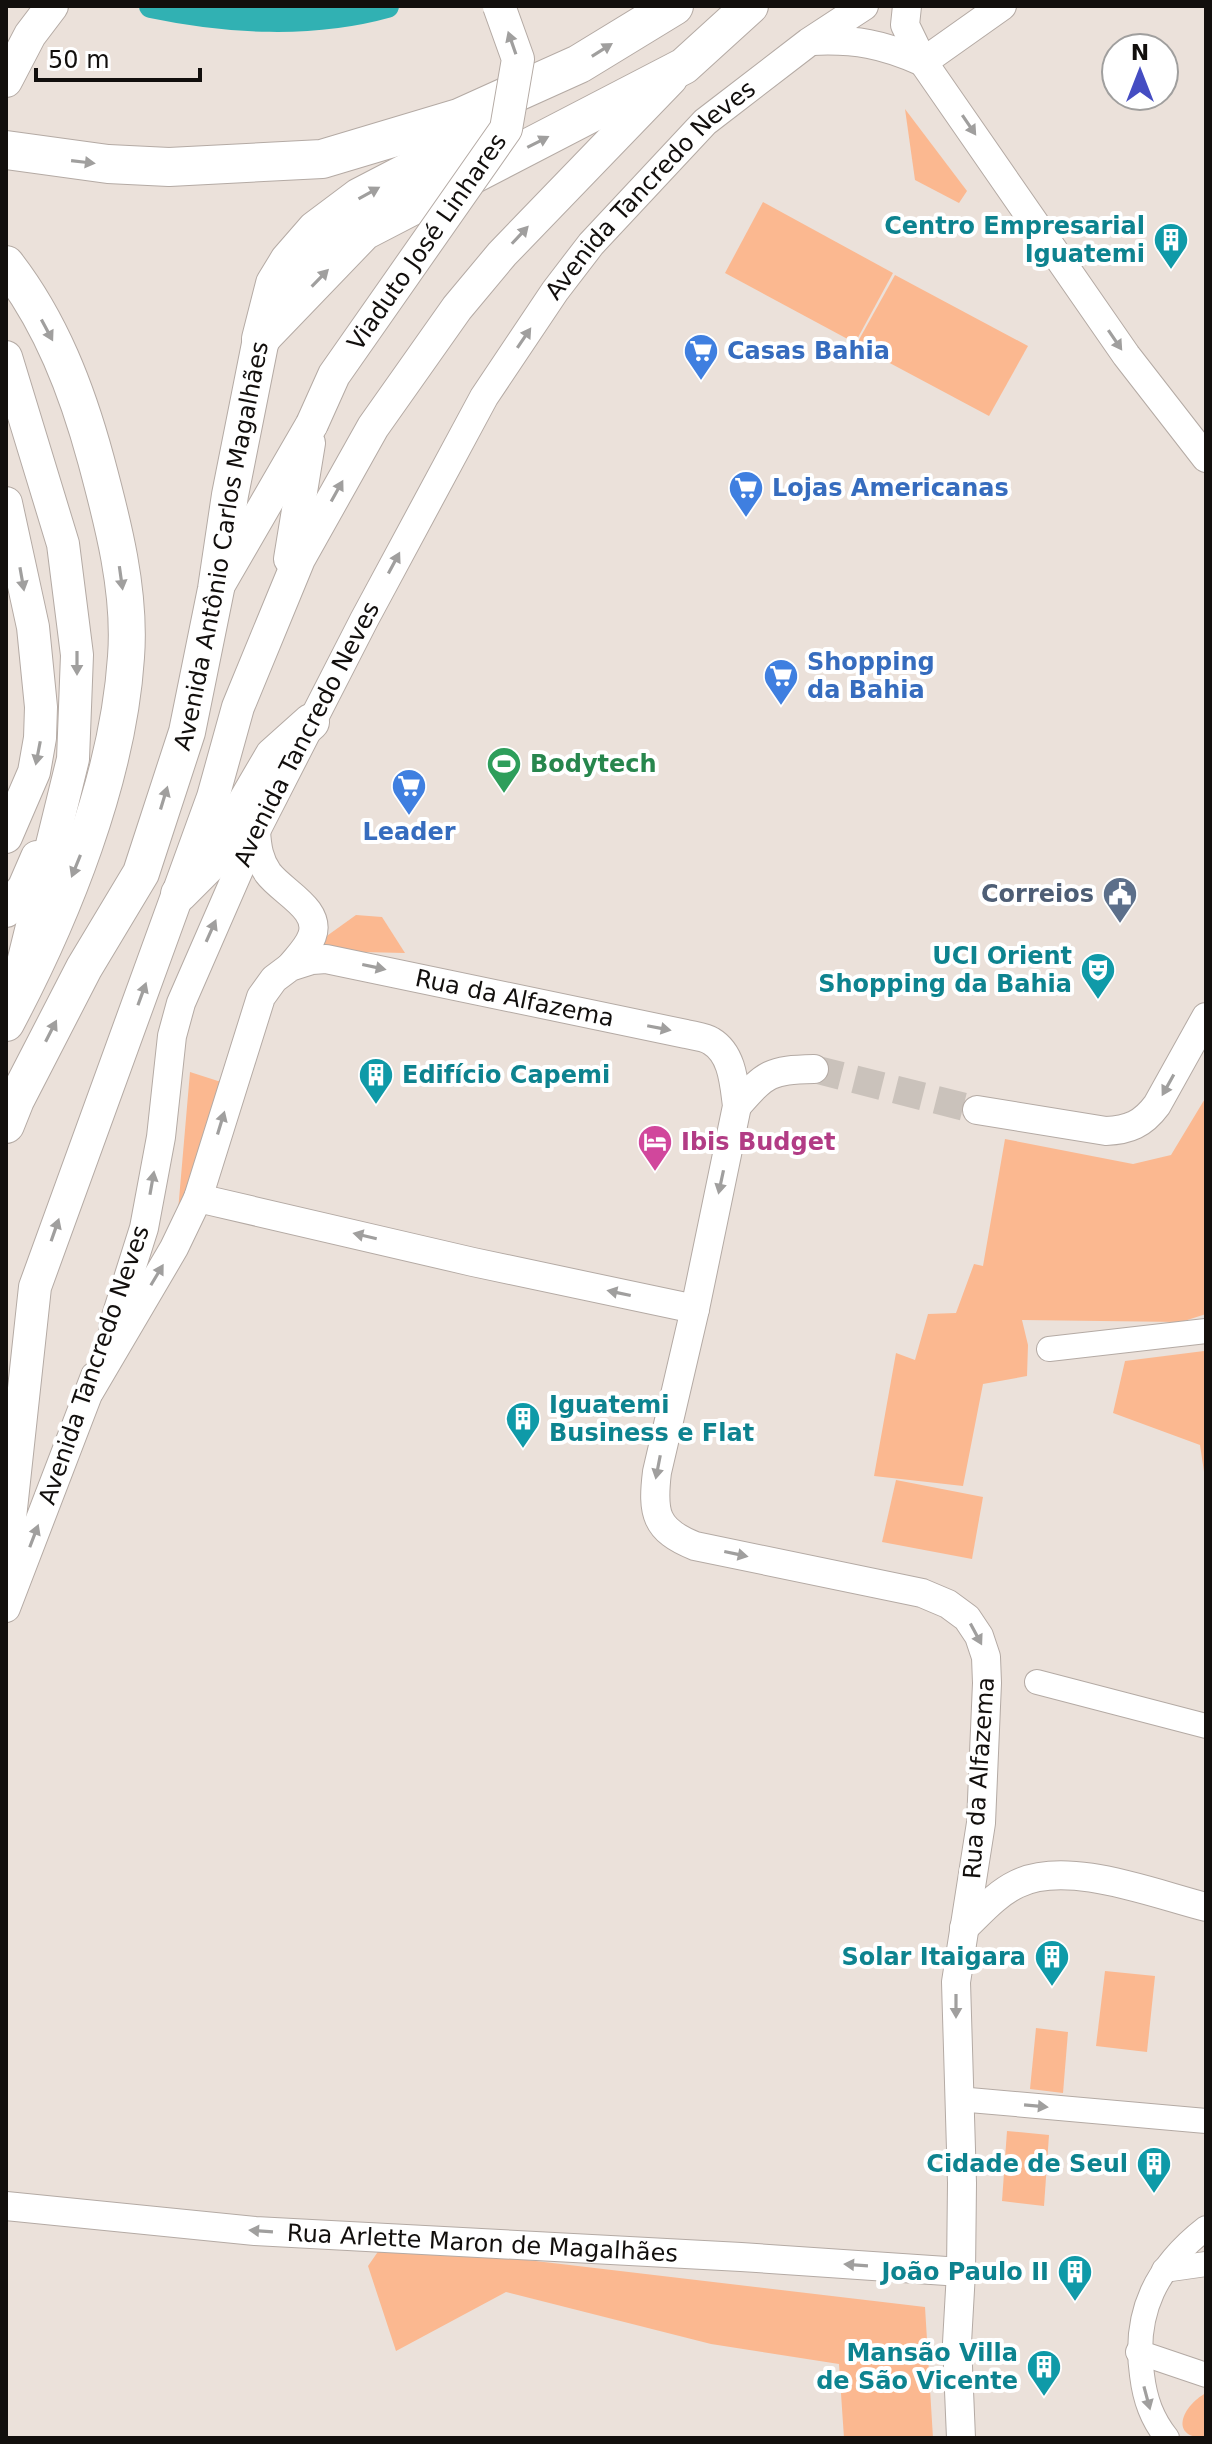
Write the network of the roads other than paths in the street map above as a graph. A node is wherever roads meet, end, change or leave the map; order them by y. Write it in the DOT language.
graph roads {
  1 [pos="52,6"];
  2 [pos="499,6"];
  3 [pos="674,6"];
  4 [pos="750,6"];
  5 [pos="864,6"];
  6 [pos="907,6"];
  7 [pos="1002,6"];
  8 [pos="809,42"];
  9 [pos="923,62"];
  10 [pos="684,66"];
  11 [pos="6,81"];
  12 [pos="533,85"];
  13 [pos="6,150"];
  14 [pos="6,264"];
  15 [pos="261,339"];
  16 [pos="6,357"];
  17 [pos="312,424"];
  18 [pos="1206,458"];
  19 [pos="6,503"];
  20 [pos="216,589"];
  21 [pos="285,594"];
  22 [pos="311,722"];
  23 [pos="61,812"];
  24 [pos="256,831"];
  25 [pos="6,837"];
  26 [pos="179,894"];
  27 [pos="6,911"];
  28 [pos="290,967"];
  29 [pos="1206,1017"];
  30 [pos="8,1020"];
  31 [pos="814,1069"];
  32 [pos="737,1106"];
  33 [pos="977,1110"];
  34 [pos="11,1113"];
  35 [pos="198,1198"];
  36 [pos="35,1287"];
  37 [pos="695,1309"];
  38 [pos="1206,1331"];
  39 [pos="1049,1349"];
  40 [pos="6,1375"];
  41 [pos="90,1391"];
  42 [pos="6,1555"];
  43 [pos="6,1608"];
  44 [pos="1037,1682"];
  45 [pos="1206,1726"];
  46 [pos="1206,1907"];
  47 [pos="964,1928"];
  48 [pos="958,2099"];
  49 [pos="1206,2121"];
  50 [pos="6,2206"];
  51 [pos="1206,2228"];
  52 [pos="1206,2264"];
  53 [pos="1164,2270"];
  54 [pos="961,2272"];
  55 [pos="1138,2352"];
  56 [pos="1206,2375"];
  57 [pos="961,2438"];
  58 [pos="1167,2438"];
  1 -- 11 [label="main road"];
  17 -- 2 [label="main road, Viaduto José Linhares, one-way, bridge"];
  12 -- 3 [label="highway, one-way"];
  4 -- 10 [label="main road"];
  5 -- 8 [label="street, Avenida Tancredo Neves"];
  6 -- 9 [label="street"];
  7 -- 9 [label="street"];
  8 -- 9 [label="street"];
  22 -- 8 [label="street, Avenida Tancredo Neves, one-way"];
  9 -- 18 [label="street, one-way"];
  15 -- 10 [label="main road, Avenida Antônio Carlos Magalhães, one-way"];
  21 -- 10 [label="main road, one-way"];
  13 -- 12 [label="highway, one-way"];
  15 -- 12 [label="highway, one-way"];
  14 -- 30 [label="main road, one-way"];
  15 -- 20 [label="main road, Avenida Antônio Carlos Magalhães"];
  16 -- 23 [label="main road, one-way"];
  17 -- 20 [label="main road"];
  17 -- 21 [label="main road"];
  19 -- 25 [label="main road, one-way"];
  34 -- 20 [label="main road, Avenida Antônio Carlos Magalhães, one-way"];
  21 -- 26 [label="main road, Avenida Antônio Carlos Magalhães"];
  22 -- 24 [label="street, Avenida Tancredo Neves"];
  22 -- 26 [label="main road"];
  23 -- 27 [label="main road"];
  23 -- 30 [label="main road"];
  24 -- 28 [label="street"];
  41 -- 24 [label="street, Avenida Tancredo Neves, one-way"];
  36 -- 26 [label="main road, Avenida Antônio Carlos Magalhães, one-way"];
  28 -- 32 [label="street, Rua da Alfazema, one-way"];
  35 -- 28 [label="street, one-way"];
  29 -- 33 [label="street, one-way"];
  31 -- 32 [label="street"];
  32 -- 37 [label="street, Rua da Alfazema, one-way"];
  37 -- 35 [label="street, one-way"];
  41 -- 35 [label="street, one-way"];
  36 -- 40 [label="main road"];
  36 -- 42 [label="main road, Avenida Antônio Carlos Magalhães"];
  37 -- 47 [label="street, Rua da Alfazema, one-way"];
  38 -- 39 [label="street"];
  43 -- 41 [label="street, Avenida Tancredo Neves, one-way"];
  44 -- 45 [label="street"];
  46 -- 47 [label="street"];
  47 -- 48 [label="street, Rua da Alfazema, one-way"];
  48 -- 49 [label="street, one-way"];
  48 -- 54 [label="street, Rua da Alfazema"];
  54 -- 50 [label="street, Rua Arlette Maron de Magalhães, one-way"];
  51 -- 53 [label="street"];
  52 -- 53 [label="street"];
  53 -- 55 [label="street"];
  54 -- 57 [label="street, Rua da Alfazema"];
  55 -- 56 [label="street"];
  55 -- 58 [label="street, one-way"];
}
